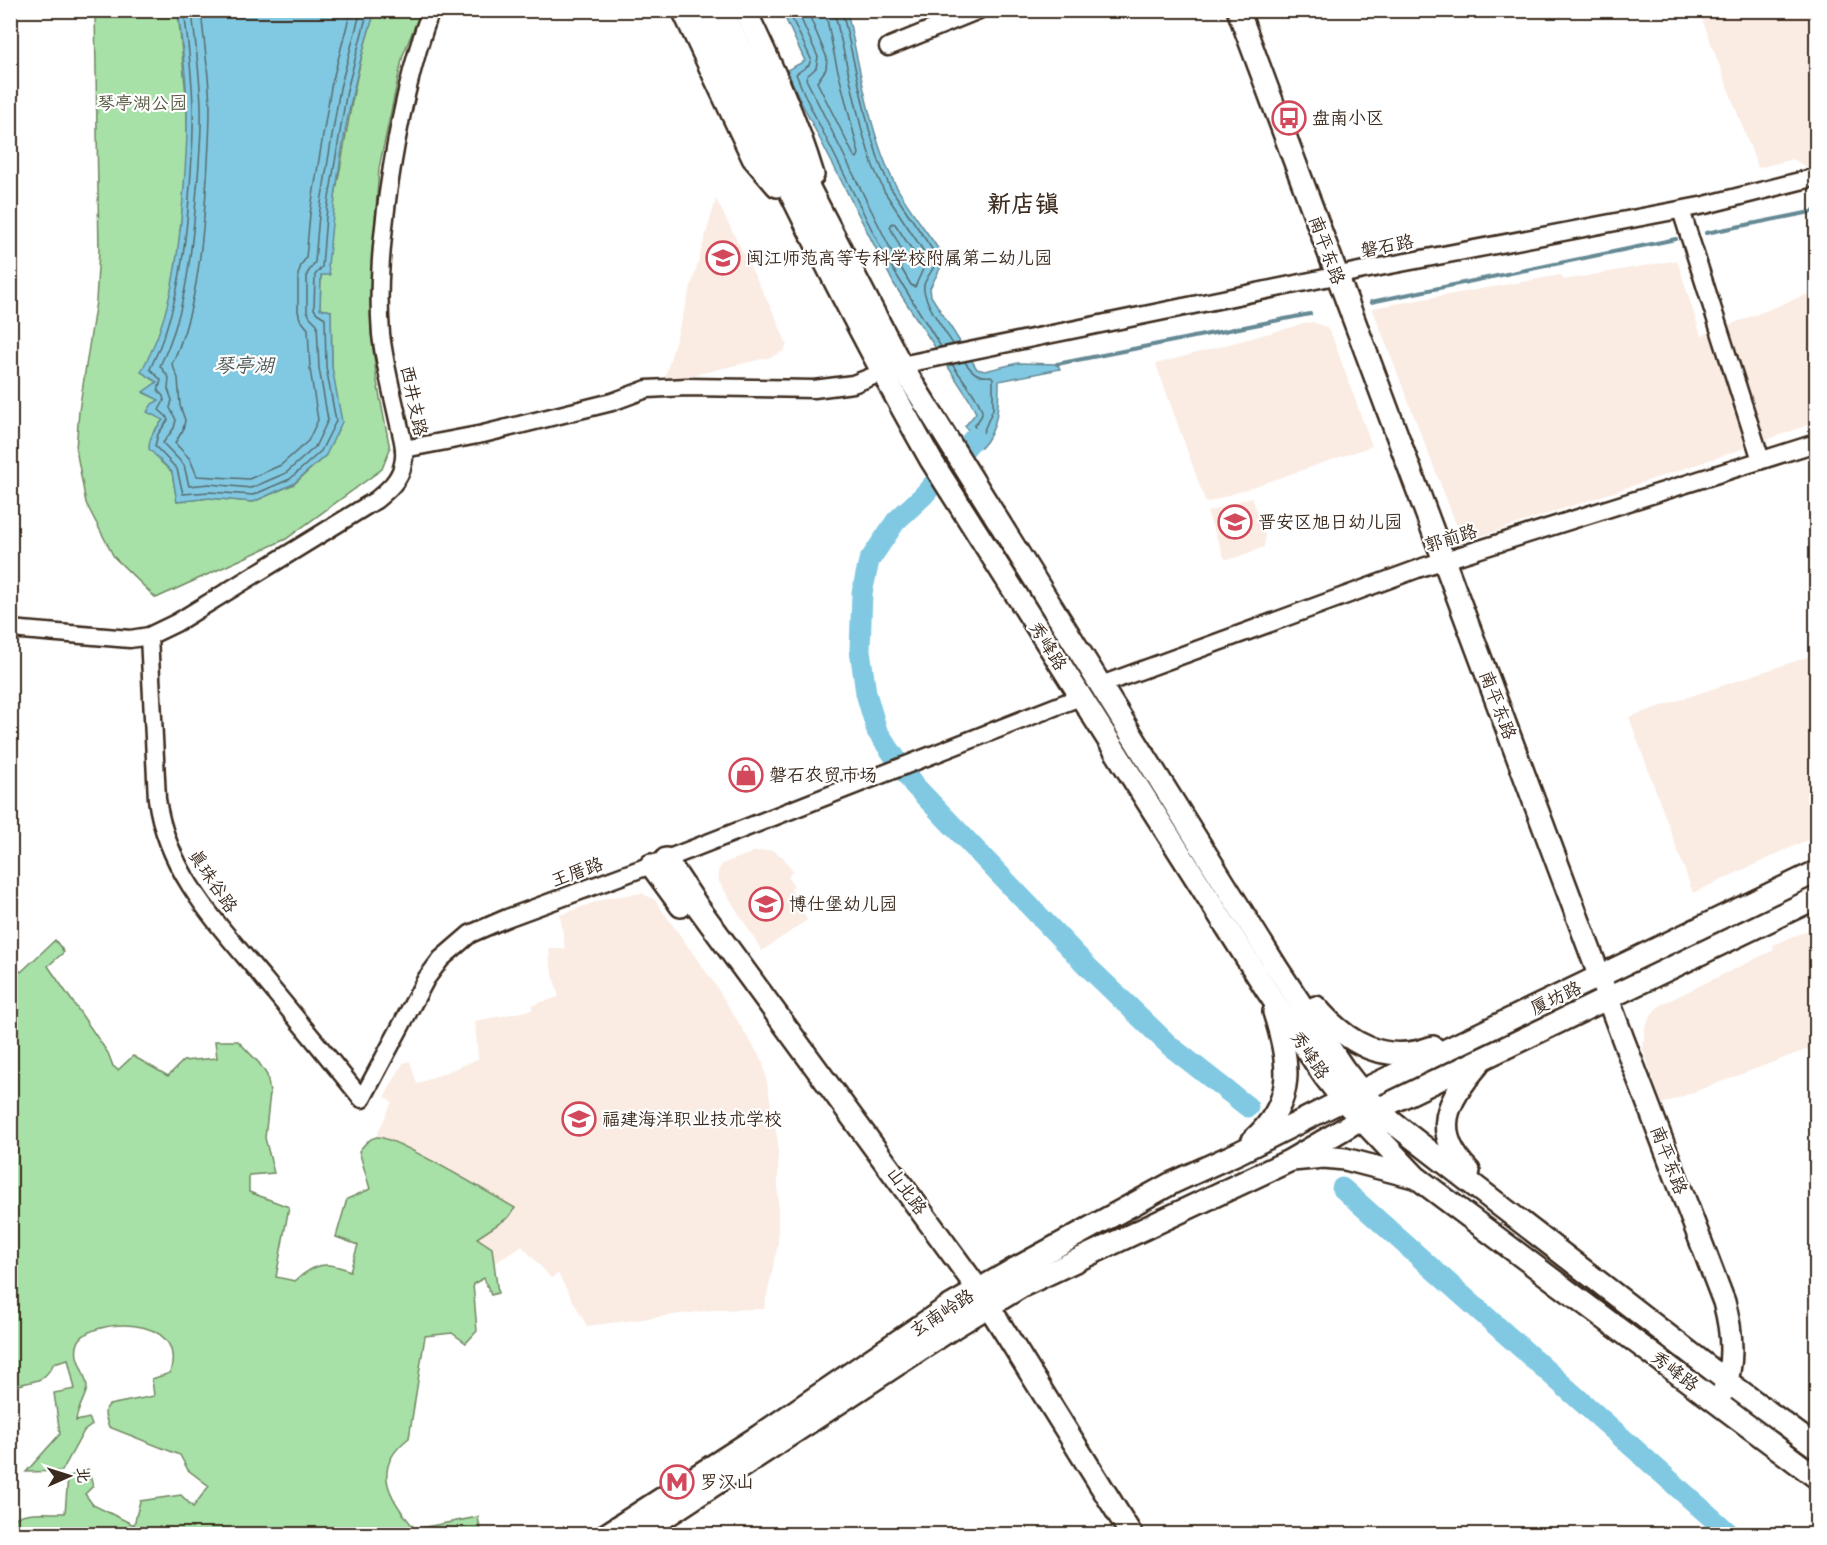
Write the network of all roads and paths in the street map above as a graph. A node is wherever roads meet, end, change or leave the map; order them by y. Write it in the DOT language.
graph roads {
  1 [pos="431,10"];
  2 [pos="682,10"];
  3 [pos="704,10"];
  4 [pos="722,10"];
  5 [pos="745,10"];
  6 [pos="979,10"];
  7 [pos="1226,10"];
  8 [pos="1238,10"];
  9 [pos="888,47"];
  10 [pos="772,137"];
  11 [pos="1816,177"];
  12 [pos="791,199"];
  13 [pos="1681,210"];
  14 [pos="826,222"];
  15 [pos="1330,277"];
  16 [pos="901,365"];
  17 [pos="881,373"];
  18 [pos="1816,443"];
  19 [pos="404,449"];
  20 [pos="1761,460"];
  21 [pos="1438,563"];
  22 [pos="10,629"];
  23 [pos="149,636"];
  24 [pos="1101,685"];
  25 [pos="1080,697"];
  26 [pos="658,862"];
  27 [pos="1816,872"];
  28 [pos="1816,898"];
  29 [pos="1277,968"];
  30 [pos="1596,979"];
  31 [pos="1266,989"];
  32 [pos="1603,1000"];
  33 [pos="1469,1040"];
  34 [pos="1483,1060"];
  35 [pos="1352,1096"];
  36 [pos="362,1099"];
  37 [pos="1369,1114"];
  38 [pos="1295,1125"];
  39 [pos="1319,1151"];
  40 [pos="1238,1153"];
  41 [pos="1416,1177"];
  42 [pos="1495,1200"];
  43 [pos="979,1300"];
  44 [pos="1724,1378"];
  45 [pos="1713,1400"];
  46 [pos="1816,1447"];
  47 [pos="1816,1478"];
  48 [pos="607,1534"];
  49 [pos="639,1534"];
  50 [pos="1116,1534"];
  51 [pos="1131,1534"];
  1 -- 19 [label="street, 西井支路"];
  2 -- 12 [label="main road"];
  3 -- 10 [label="main road"];
  4 -- 10 [label="main road"];
  5 -- 14 [label="main road"];
  6 -- 9 [label="street"];
  7 -- 15 [label="main road, 南平东路"];
  8 -- 15 [label="main road, 南平东路"];
  10 -- 12 [label="main road, 秀峰路"];
  10 -- 14 [label="main road"];
  11 -- 13 [label="street, 磐石路"];
  12 -- 17 [label="main road, 秀峰路"];
  13 -- 15 [label="street, 磐石路"];
  13 -- 20 [label="street"];
  14 -- 16 [label="main road, 秀峰路"];
  15 -- 16 [label="street, 磐石路"];
  15 -- 21 [label="main road, 南平东路"];
  16 -- 24 [label="main road, 秀峰路"];
  17 -- 19 [label="street"];
  17 -- 25 [label="main road, 秀峰路"];
  18 -- 20 [label="street, 郭前路"];
  19 -- 23 [label="street, 西井支路"];
  20 -- 21 [label="street, 郭前路"];
  21 -- 24 [label="street, 郭前路"];
  21 -- 30 [label="main road, 南平东路"];
  22 -- 23 [label="street, 西井支路"];
  23 -- 36 [label="street, 真珠谷路"];
  24 -- 29 [label="main road, 秀峰路"];
  25 -- 26 [label="street, 王厝路"];
  25 -- 31 [label="main road, 秀峰路"];
  26 -- 36 [label="street, 王厝路"];
  26 -- 43 [label="main road, 山北路"];
  27 -- 30 [label="main road, 厦坊路"];
  28 -- 32 [label="main road, 厦坊路"];
  29 -- 33 [label="main road"];
  29 -- 35 [label="main road, 秀峰路"];
  30 -- 32 [label="main road, 南平东路"];
  30 -- 33 [label="main road, 厦坊路"];
  31 -- 35 [label="main road, 秀峰路"];
  31 -- 40 [label="main road"];
  32 -- 34 [label="main road, 厦坊路"];
  32 -- 44 [label="main road, 南平东路"];
  33 -- 35 [label="main road, 厦坊路"];
  34 -- 37 [label="main road, 厦坊路"];
  34 -- 42 [label="main road"];
  35 -- 37 [label="main road, 秀峰路"];
  35 -- 38 [label="main road, 厦坊路"];
  37 -- 39 [label="main road, 厦坊路"];
  37 -- 41 [label="main road, 秀峰路"];
  37 -- 42 [label="main road, 秀峰路"];
  38 -- 40 [label="main road, 玄南岭路"];
  39 -- 41 [label="main road"];
  39 -- 43 [label="main road, 玄南岭路"];
  40 -- 43 [label="main road, 玄南岭路"];
  41 -- 45 [label="main road, 秀峰路"];
  42 -- 44 [label="main road, 秀峰路"];
  43 -- 48 [label="main road, 玄南岭路"];
  43 -- 49 [label="main road, 玄南岭路"];
  43 -- 50 [label="main road, 山北路"];
  43 -- 51 [label="main road, 山北路"];
  44 -- 45 [label="main road, 南平东路"];
  44 -- 46 [label="main road, 秀峰路"];
  45 -- 47 [label="main road, 秀峰路"];
}
